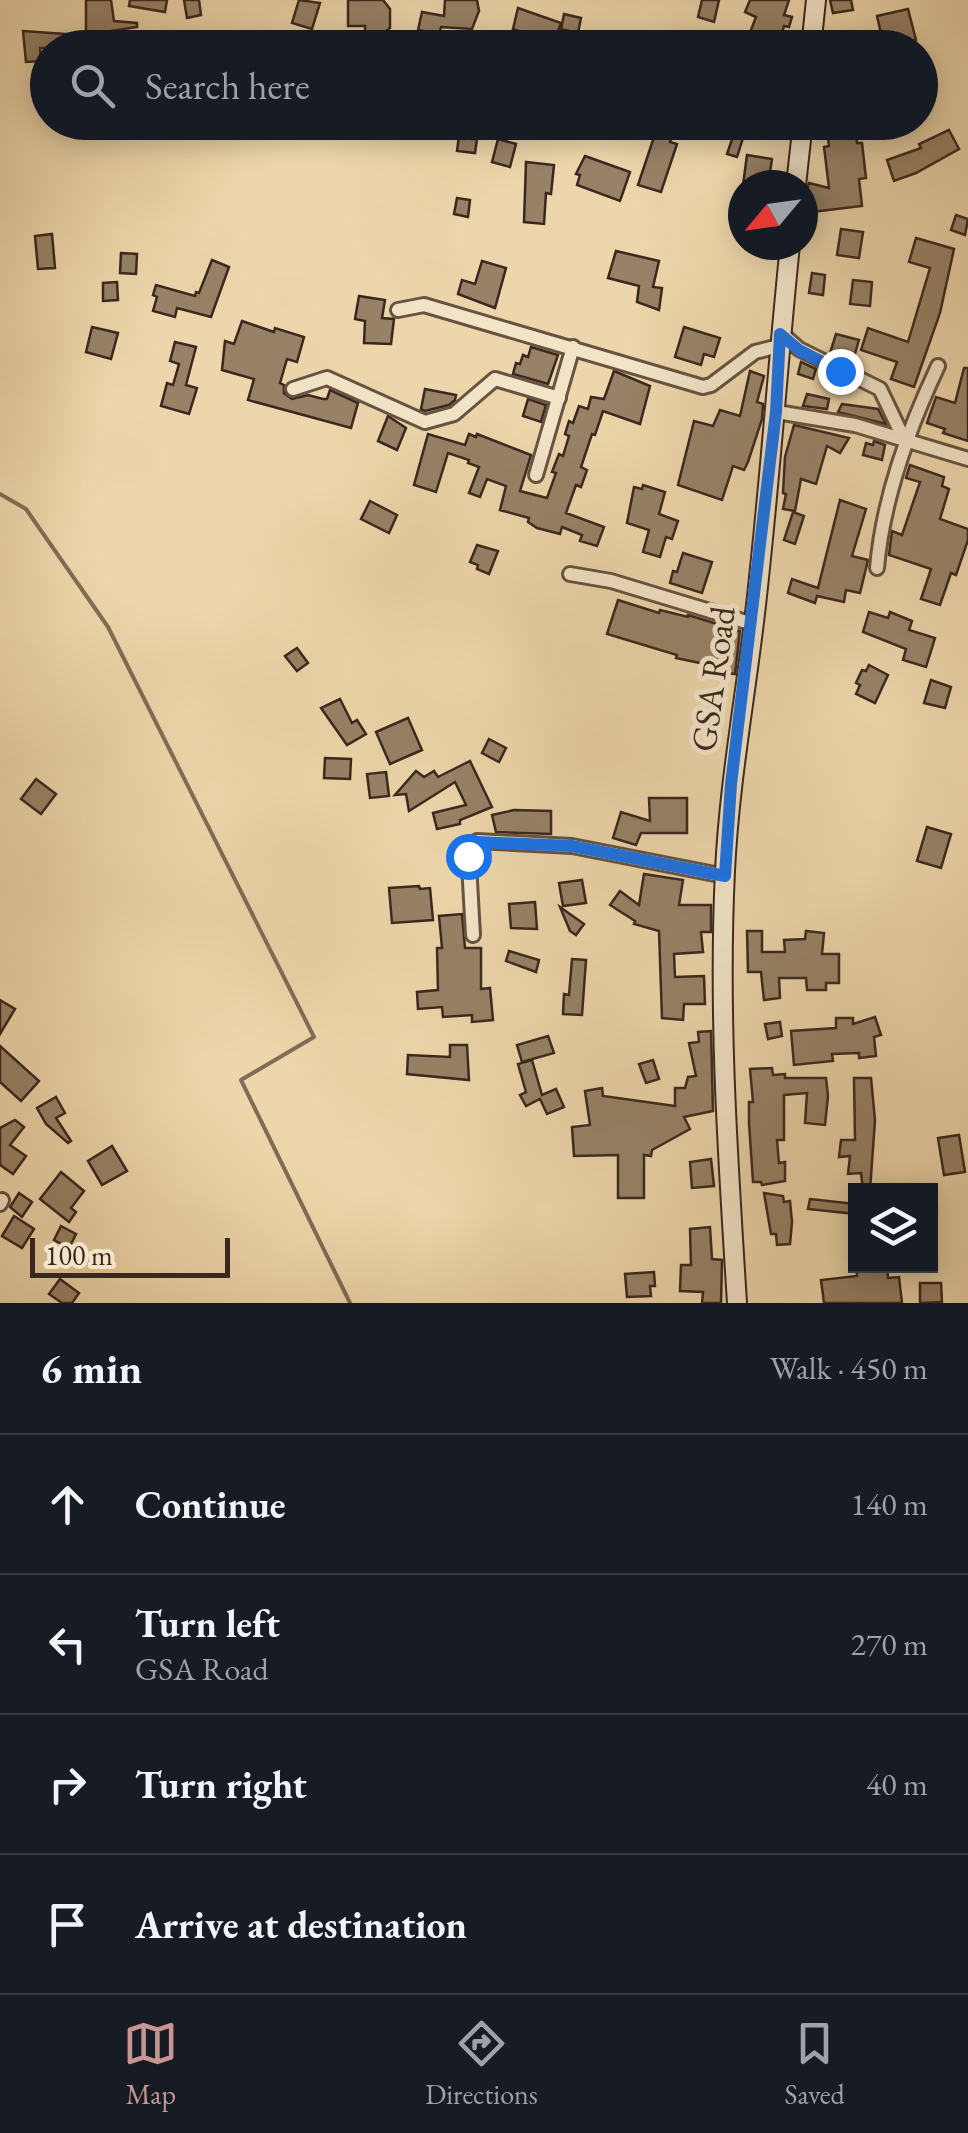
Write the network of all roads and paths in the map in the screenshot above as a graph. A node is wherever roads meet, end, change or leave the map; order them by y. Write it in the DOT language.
graph roads {
  1 [pos="816,0"];
  2 [pos="813,30"];
  3 [pos="801,140"];
  4 [pos="798,170"];
  5 [pos="788,260"];
  6 [pos="398,310"];
  7 [pos="780,340"];
  8 [pos="573,347"];
  9 [pos="938,366"];
  10 [pos="293,389"];
  11 [pos="559,398"];
  12 [pos="776,412"];
  13 [pos="905,438"];
  14 [pos="968,460"];
  15 [pos="536,475"];
  16 [pos="877,568"];
  17 [pos="570,574"];
  18 [pos="753,624"];
  19 [pos="725,876"];
  20 [pos="472,936"];
  21 [pos="737,1303"];
  1 -- 2 [label="street"];
  3 -- 4 [label="street"];
  5 -- 7 [label="street, GSA Road"];
  6 -- 8 [label="street"];
  7 -- 8 [label="street"];
  7 -- 12 [label="street, GSA Road"];
  7 -- 13 [label="street"];
  8 -- 11 [label="street"];
  9 -- 13 [label="street"];
  10 -- 11 [label="street"];
  11 -- 15 [label="street"];
  12 -- 13 [label="street"];
  12 -- 18 [label="street, GSA Road"];
  13 -- 14 [label="street"];
  13 -- 16 [label="street"];
  17 -- 18 [label="street"];
  18 -- 19 [label="street, GSA Road"];
  19 -- 20 [label="street"];
  19 -- 21 [label="street, GSA Road"];
}
